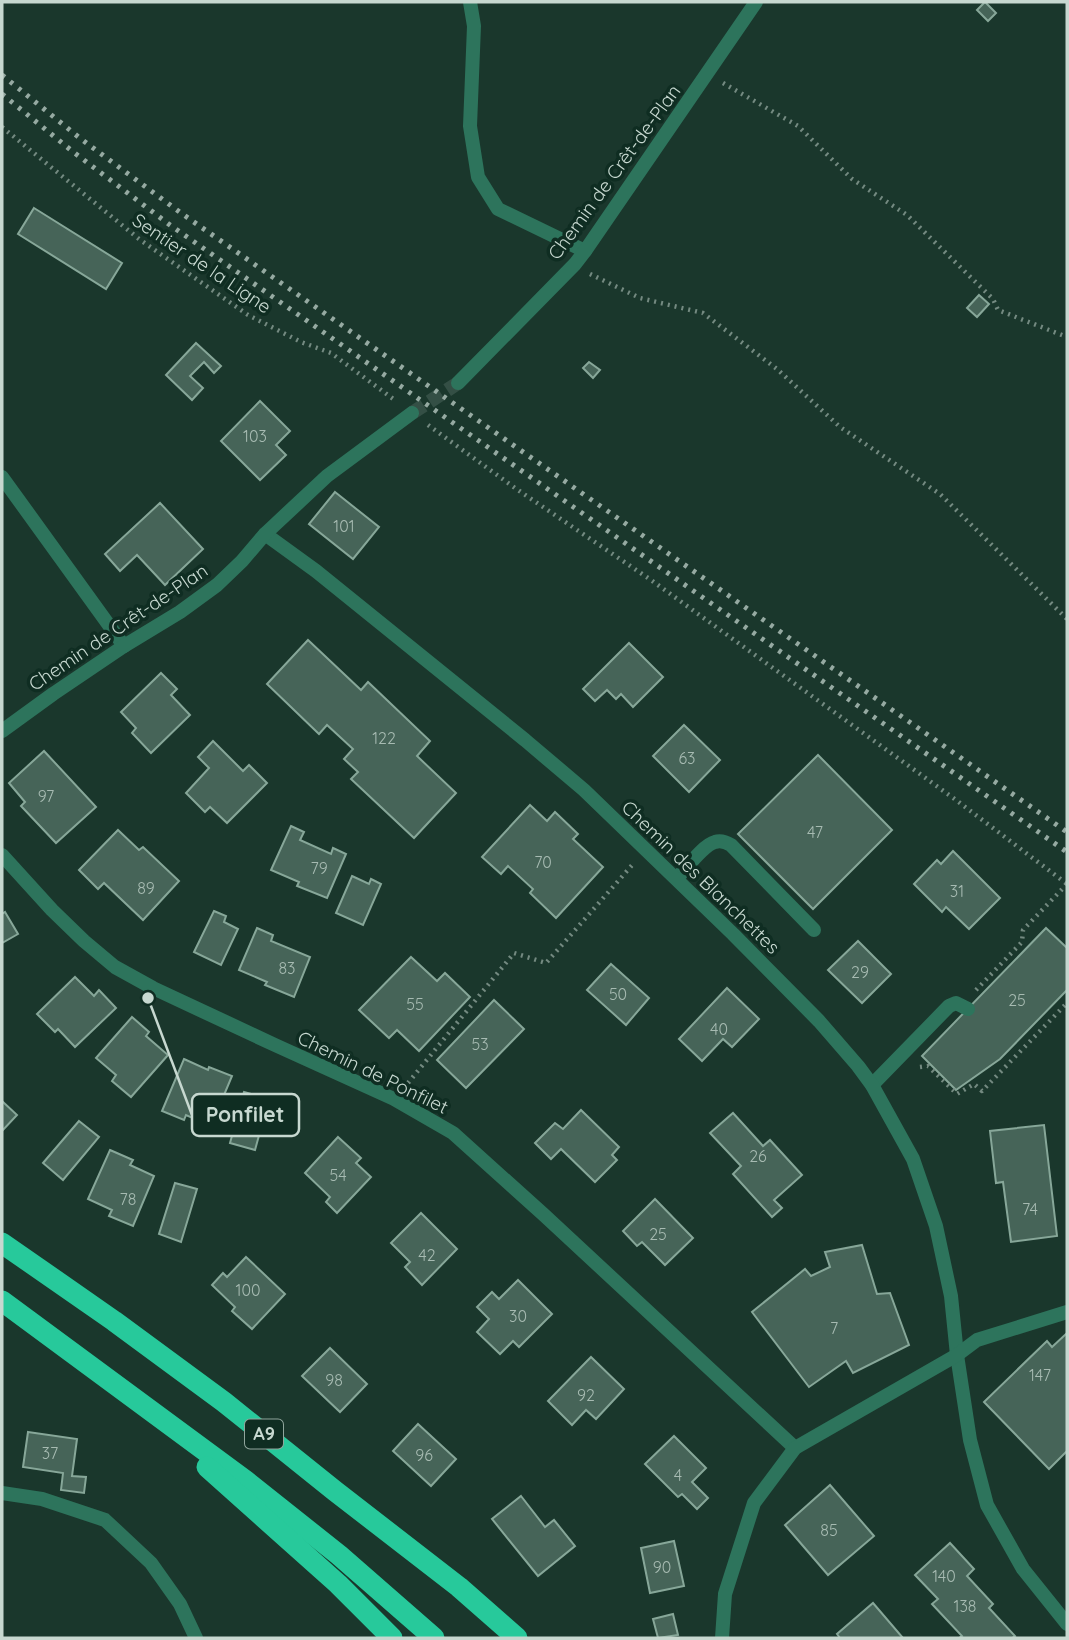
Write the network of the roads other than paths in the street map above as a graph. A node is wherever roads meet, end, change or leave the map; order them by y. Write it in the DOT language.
graph roads {
  1 [pos="470,2"];
  2 [pos="756,2"];
  3 [pos="585,251"];
  4 [pos="458,383"];
  5 [pos="412,413"];
  6 [pos="2,477"];
  7 [pos="265,534"];
  8 [pos="124,646"];
  9 [pos="2,731"];
  10 [pos="2,855"];
  11 [pos="677,878"];
  12 [pos="814,930"];
  13 [pos="964,1007"];
  14 [pos="872,1085"];
  15 [pos="2,1243"];
  16 [pos="2,1301"];
  17 [pos="1067,1312"];
  18 [pos="957,1355"];
  19 [pos="103,1375"];
  20 [pos="795,1448"];
  21 [pos="2,1493"];
  22 [pos="1067,1624"];
  23 [pos="196,1638"];
  24 [pos="392,1638"];
  25 [pos="434,1638"];
  26 [pos="517,1638"];
  27 [pos="722,1638"];
  1 -- 3 [label="street"];
  2 -- 3 [label="street, Chemin de Crêt-de-Plan"];
  3 -- 4 [label="street, Chemin de Crêt-de-Plan"];
  5 -- 7 [label="street, Chemin de Crêt-de-Plan"];
  6 -- 8 [label="street"];
  7 -- 8 [label="street, Chemin de Crêt-de-Plan"];
  7 -- 11 [label="street, Chemin des Blanchettes"];
  8 -- 9 [label="street, Chemin de Crêt-de-Plan"];
  10 -- 20 [label="street, Chemin de Ponfilet"];
  11 -- 12 [label="street"];
  11 -- 14 [label="street, Chemin des Blanchettes"];
  13 -- 14 [label="street"];
  14 -- 18 [label="street, Chemin des Blanchettes"];
  15 -- 26 [label="highway, A9"];
  16 -- 19 [label="highway, A9"];
  17 -- 18 [label="street"];
  18 -- 20 [label="street"];
  18 -- 22 [label="street, Chemin des Blanchettes"];
  19 -- 24 [label="highway"];
  19 -- 25 [label="highway, A9"];
  20 -- 27 [label="street"];
  21 -- 23 [label="street"];
}
